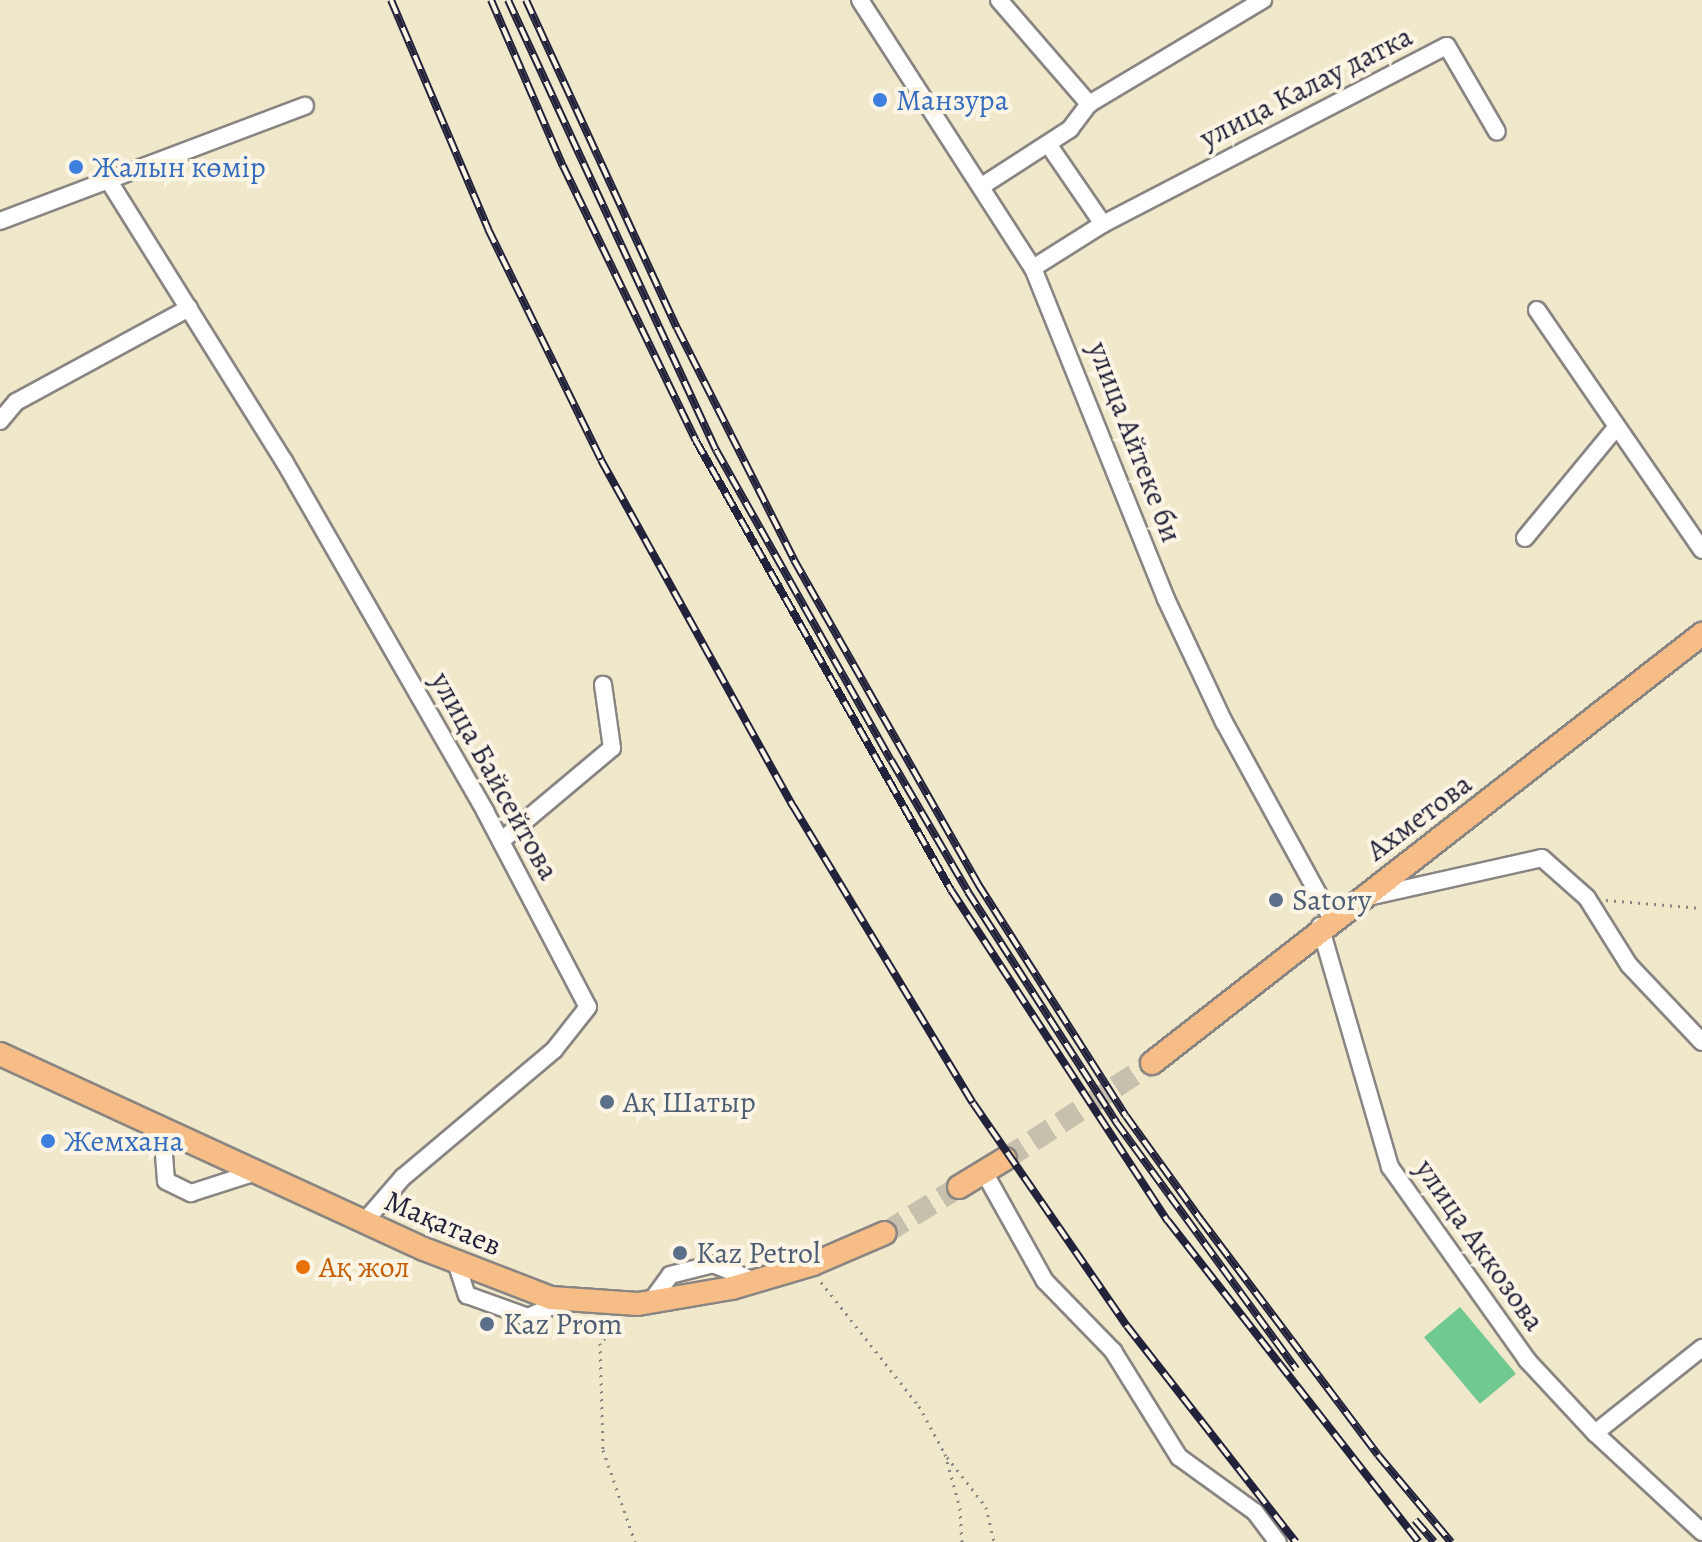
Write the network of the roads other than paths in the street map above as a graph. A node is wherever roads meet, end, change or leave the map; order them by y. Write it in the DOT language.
graph roads {
  1 [pos="860,0"];
  2 [pos="1263,0"];
  3 [pos="1005,1"];
  4 [pos="1089,104"];
  5 [pos="305,106"];
  6 [pos="1497,132"];
  7 [pos="1048,144"];
  8 [pos="107,178"];
  9 [pos="982,186"];
  10 [pos="0,221"];
  11 [pos="1103,224"];
  12 [pos="1033,268"];
  13 [pos="189,308"];
  14 [pos="1537,310"];
  15 [pos="0,421"];
  16 [pos="1614,430"];
  17 [pos="1525,538"];
  18 [pos="1702,550"];
  19 [pos="1702,634"];
  20 [pos="603,685"];
  21 [pos="501,841"];
  22 [pos="1363,898"];
  23 [pos="1326,923"];
  24 [pos="1702,1042"];
  25 [pos="0,1054"];
  26 [pos="1152,1063"];
  27 [pos="162,1129"];
  28 [pos="1005,1159"];
  29 [pos="256,1172"];
  30 [pos="984,1172"];
  31 [pos="959,1187"];
  32 [pos="364,1222"];
  33 [pos="885,1233"];
  34 [pos="1702,1348"];
  35 [pos="1595,1433"];
  36 [pos="1702,1532"];
  37 [pos="1278,1542"];
  1 -- 9 [label="street, улица Айтеке би"];
  2 -- 4 [label="street"];
  3 -- 4 [label="street"];
  4 -- 7 [label="street"];
  5 -- 8 [label="street"];
  6 -- 11 [label="street, улица Калау датка"];
  7 -- 9 [label="street"];
  7 -- 11 [label="street"];
  8 -- 10 [label="street"];
  8 -- 13 [label="street, улица Байсейтова"];
  9 -- 12 [label="street, улица Айтеке би"];
  11 -- 12 [label="street, улица Калау датка"];
  12 -- 23 [label="street, улица Айтеке би"];
  13 -- 15 [label="street"];
  13 -- 21 [label="street, улица Байсейтова"];
  14 -- 16 [label="street"];
  16 -- 17 [label="street"];
  16 -- 18 [label="street"];
  19 -- 22 [label="main road, Ахметова"];
  20 -- 21 [label="street"];
  21 -- 32 [label="street, улица Байсейтова"];
  22 -- 23 [label="main road, Ахметова"];
  22 -- 24 [label="street"];
  23 -- 26 [label="main road, Ахметова"];
  23 -- 35 [label="street, улица Аккозова"];
  25 -- 27 [label="main road, Мақатаев"];
  27 -- 29 [label="main road, Мақатаев"];
  27 -- 29 [label="street"];
  28 -- 30 [label="main road"];
  29 -- 32 [label="main road, Мақатаев"];
  30 -- 31 [label="main road"];
  30 -- 37 [label="street"];
  32 -- 33 [label="main road, Мақатаев"];
  34 -- 35 [label="street"];
  35 -- 36 [label="street, улица Аккозова"];
}
